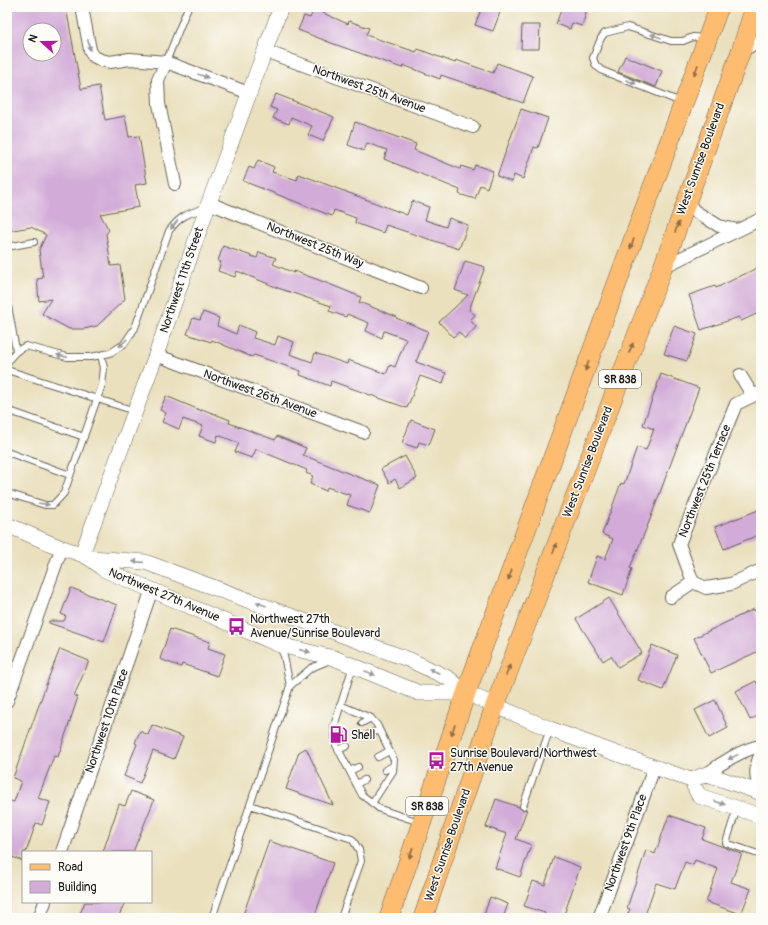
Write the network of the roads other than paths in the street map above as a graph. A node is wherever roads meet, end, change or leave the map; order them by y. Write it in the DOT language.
graph roads {
  1 [pos="82,7"];
  2 [pos="188,7"];
  3 [pos="281,7"];
  4 [pos="719,7"];
  5 [pos="755,7"];
  6 [pos="708,38"];
  7 [pos="761,40"];
  8 [pos="265,51"];
  9 [pos="741,51"];
  10 [pos="166,62"];
  11 [pos="249,92"];
  12 [pos="684,103"];
  13 [pos="472,127"];
  14 [pos="175,184"];
  15 [pos="687,197"];
  16 [pos="208,205"];
  17 [pos="761,219"];
  18 [pos="738,230"];
  19 [pos="34,242"];
  20 [pos="7,247"];
  21 [pos="662,266"];
  22 [pos="421,288"];
  23 [pos="7,300"];
  24 [pos="16,350"];
  25 [pos="101,355"];
  26 [pos="156,355"];
  27 [pos="7,363"];
  28 [pos="7,370"];
  29 [pos="740,375"];
  30 [pos="757,394"];
  31 [pos="97,399"];
  32 [pos="7,410"];
  33 [pos="135,411"];
  34 [pos="363,432"];
  35 [pos="84,437"];
  36 [pos="7,452"];
  37 [pos="70,475"];
  38 [pos="7,493"];
  39 [pos="7,525"];
  40 [pos="62,548"];
  41 [pos="87,556"];
  42 [pos="761,570"];
  43 [pos="693,582"];
  44 [pos="152,589"];
  45 [pos="671,597"];
  46 [pos="280,645"];
  47 [pos="334,658"];
  48 [pos="353,666"];
  49 [pos="290,686"];
  50 [pos="466,694"];
  51 [pos="7,701"];
  52 [pos="340,705"];
  53 [pos="495,706"];
  54 [pos="371,718"];
  55 [pos="362,723"];
  56 [pos="550,729"];
  57 [pos="379,730"];
  58 [pos="342,732"];
  59 [pos="368,735"];
  60 [pos="335,736"];
  61 [pos="347,746"];
  62 [pos="761,746"];
  63 [pos="338,750"];
  64 [pos="389,751"];
  65 [pos="761,754"];
  66 [pos="378,757"];
  67 [pos="393,766"];
  68 [pos="358,767"];
  69 [pos="654,768"];
  70 [pos="385,770"];
  71 [pos="350,771"];
  72 [pos="707,774"];
  73 [pos="364,780"];
  74 [pos="691,780"];
  75 [pos="356,784"];
  76 [pos="761,792"];
  77 [pos="372,803"];
  78 [pos="250,805"];
  79 [pos="523,806"];
  80 [pos="737,808"];
  81 [pos="761,816"];
  82 [pos="421,823"];
  83 [pos="62,851"];
  84 [pos="761,855"];
  85 [pos="45,903"];
  86 [pos="39,918"];
  87 [pos="212,918"];
  88 [pos="341,918"];
  89 [pos="389,918"];
  90 [pos="423,918"];
  91 [pos="599,918"];
  1 -- 10 [label="street, one-way"];
  2 -- 10 [label="lane"];
  3 -- 8 [label="street, Northwest 11th Street"];
  4 -- 6 [label="main road, SR 838"];
  5 -- 9 [label="main road, West Sunrise Boulevard / SR 838"];
  6 -- 12 [label="main road, SR 838, one-way"];
  6 -- 12 [label="lane, one-way"];
  7 -- 9 [label="street"];
  8 -- 11 [label="street, Northwest 11th Street"];
  8 -- 13 [label="street, Northwest 25th Avenue"];
  9 -- 15 [label="main road, West Sunrise Boulevard / SR 838"];
  10 -- 11 [label="street, one-way"];
  10 -- 14 [label="street"];
  11 -- 16 [label="street, Northwest 11th Street"];
  12 -- 50 [label="main road, SR 838, one-way"];
  15 -- 18 [label="street"];
  21 -- 15 [label="main road, West Sunrise Boulevard / SR 838, one-way"];
  16 -- 22 [label="street, Northwest 25th Way"];
  16 -- 25 [label="lane, one-way"];
  16 -- 26 [label="street, Northwest 11th Street"];
  17 -- 18 [label="street"];
  18 -- 21 [label="street"];
  19 -- 20 [label="lane"];
  53 -- 21 [label="main road, West Sunrise Boulevard / SR 838, one-way"];
  23 -- 24 [label="lane"];
  25 -- 24 [label="lane, one-way"];
  24 -- 27 [label="lane"];
  25 -- 31 [label="lane"];
  26 -- 33 [label="street, Northwest 11th Street"];
  26 -- 34 [label="street, Northwest 26th Avenue"];
  28 -- 31 [label="lane"];
  29 -- 30 [label="street"];
  30 -- 43 [label="street, Northwest 25th Terrace"];
  31 -- 33 [label="lane"];
  31 -- 35 [label="lane"];
  32 -- 35 [label="lane"];
  33 -- 41 [label="street, Northwest 11th Street"];
  35 -- 37 [label="lane"];
  36 -- 37 [label="lane"];
  38 -- 37 [label="lane, one-way"];
  39 -- 40 [label="street, Northwest 27th Avenue"];
  40 -- 41 [label="street, Northwest 27th Avenue"];
  40 -- 51 [label="street"];
  41 -- 44 [label="street, Northwest 27th Avenue"];
  50 -- 41 [label="street, Northwest 27th Avenue, one-way"];
  42 -- 43 [label="street"];
  43 -- 45 [label="street"];
  44 -- 46 [label="street, Northwest 27th Avenue"];
  44 -- 83 [label="street, Northwest 10th Place"];
  46 -- 47 [label="street, Northwest 27th Avenue, one-way"];
  46 -- 49 [label="lane"];
  47 -- 48 [label="street, Northwest 27th Avenue"];
  47 -- 49 [label="lane"];
  48 -- 50 [label="street, Northwest 27th Avenue, one-way"];
  48 -- 52 [label="lane"];
  49 -- 78 [label="lane"];
  50 -- 53 [label="street, Northwest 27th Avenue"];
  50 -- 82 [label="main road, SR 838, one-way"];
  52 -- 54 [label="lane"];
  52 -- 60 [label="lane"];
  53 -- 56 [label="street, Northwest 27th Avenue"];
  53 -- 90 [label="main road, West Sunrise Boulevard / SR 838"];
  54 -- 55 [label="lane"];
  54 -- 57 [label="lane"];
  56 -- 69 [label="street, Northwest 27th Avenue"];
  56 -- 79 [label="lane"];
  57 -- 59 [label="lane"];
  57 -- 64 [label="lane"];
  58 -- 60 [label="lane"];
  60 -- 63 [label="lane"];
  61 -- 63 [label="lane"];
  62 -- 72 [label="street, one-way"];
  63 -- 71 [label="lane"];
  64 -- 66 [label="lane"];
  64 -- 67 [label="lane"];
  65 -- 76 [label="street"];
  67 -- 70 [label="lane"];
  67 -- 77 [label="lane"];
  68 -- 71 [label="lane"];
  69 -- 74 [label="street, Northwest 27th Avenue"];
  69 -- 91 [label="street, Northwest 9th Place"];
  71 -- 75 [label="lane"];
  72 -- 74 [label="street"];
  72 -- 76 [label="street"];
  73 -- 75 [label="lane"];
  74 -- 80 [label="street, one-way"];
  75 -- 77 [label="lane"];
  77 -- 82 [label="lane"];
  78 -- 87 [label="lane"];
  78 -- 88 [label="lane"];
  80 -- 81 [label="street"];
  80 -- 84 [label="lane"];
  82 -- 89 [label="main road, SR 838, one-way"];
  85 -- 86 [label="street"];
}
